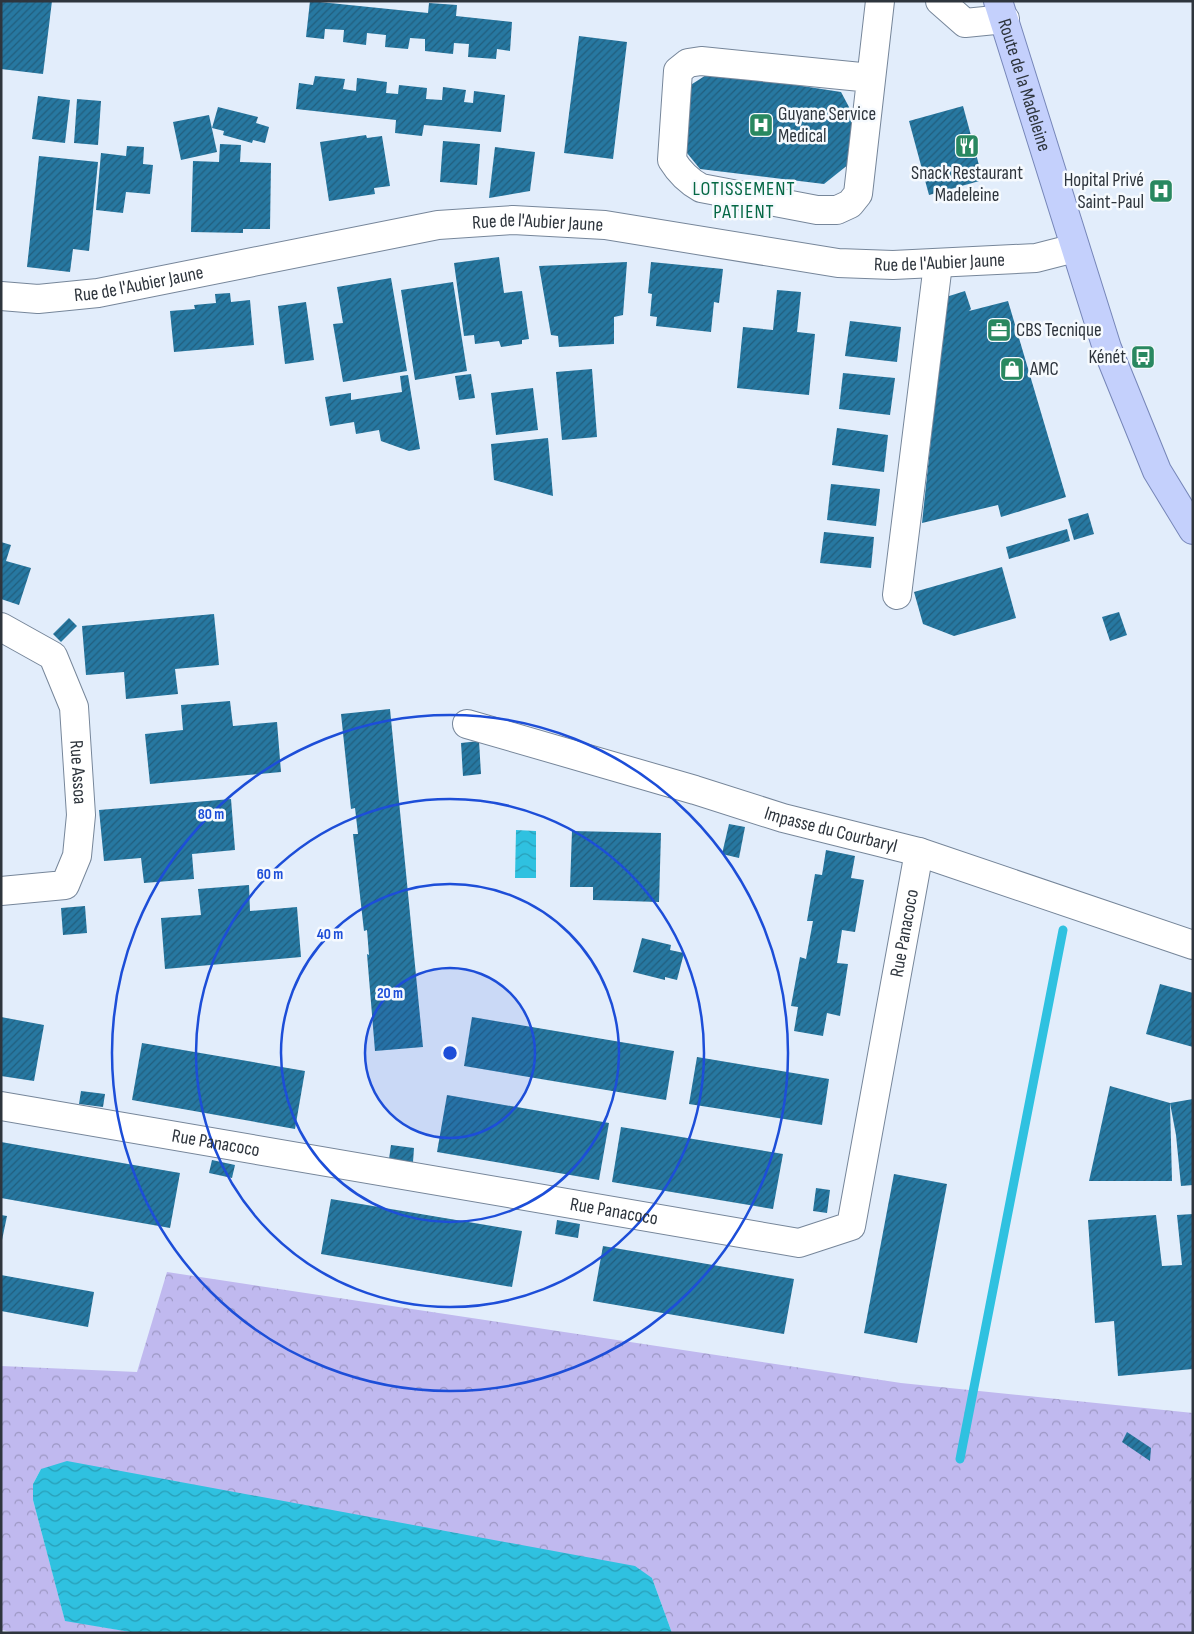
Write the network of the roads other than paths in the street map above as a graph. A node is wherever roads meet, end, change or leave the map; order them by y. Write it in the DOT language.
graph roads {
  1 [pos="880,1"];
  2 [pos="940,1"];
  3 [pos="1001,10"];
  4 [pos="871,78"];
  5 [pos="1075,248"];
  6 [pos="938,264"];
  7 [pos="1,296"];
  8 [pos="1193,530"];
  9 [pos="897,595"];
  10 [pos="1,627"];
  11 [pos="466,724"];
  12 [pos="918,852"];
  13 [pos="1,892"];
  14 [pos="1193,945"];
  15 [pos="1,1106"];
  1 -- 4 [label="street"];
  2 -- 3 [label="street"];
  3 -- 5 [label="main road, Route de la Madeleine"];
  4 -- 4 [label="street"];
  5 -- 6 [label="street, Rue de l'Aubier Jaune"];
  5 -- 8 [label="main road, Route de la Madeleine"];
  6 -- 7 [label="street, Rue de l'Aubier Jaune"];
  6 -- 9 [label="street"];
  10 -- 13 [label="street, Rue Assoa"];
  11 -- 12 [label="street, Impasse du Courbaryl"];
  12 -- 14 [label="street, Impasse du Courbaryl"];
  12 -- 15 [label="street, Rue Panacoco"];
}
